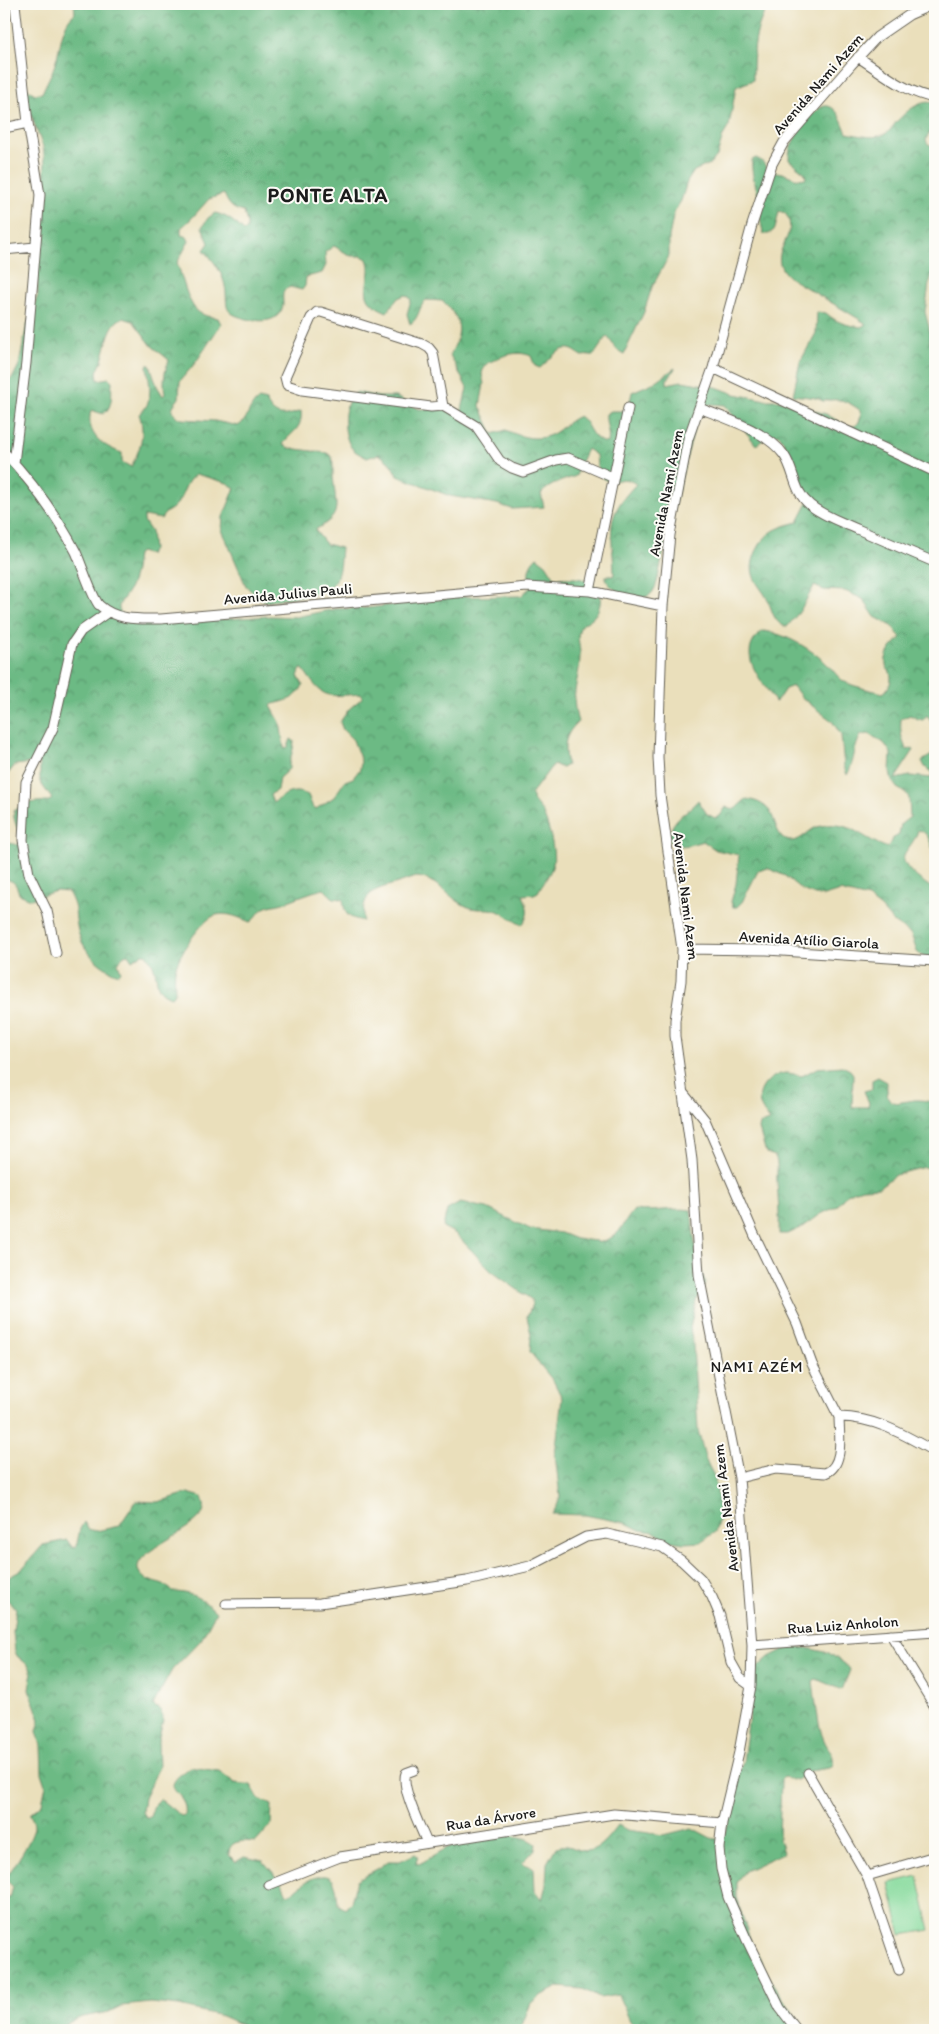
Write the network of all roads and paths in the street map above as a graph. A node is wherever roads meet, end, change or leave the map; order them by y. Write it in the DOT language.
graph roads {
  1 [pos="16,4"];
  2 [pos="934,4"];
  3 [pos="858,57"];
  4 [pos="935,98"];
  5 [pos="28,123"];
  6 [pos="4,128"];
  7 [pos="35,247"];
  8 [pos="4,250"];
  9 [pos="712,368"];
  10 [pos="443,406"];
  11 [pos="628,408"];
  12 [pos="698,408"];
  13 [pos="4,452"];
  14 [pos="14,463"];
  15 [pos="935,472"];
  16 [pos="612,477"];
  17 [pos="934,562"];
  18 [pos="590,591"];
  19 [pos="663,606"];
  20 [pos="108,612"];
  21 [pos="682,949"];
  22 [pos="56,953"];
  23 [pos="935,961"];
  24 [pos="684,1094"];
  25 [pos="839,1417"];
  26 [pos="935,1452"];
  27 [pos="739,1478"];
  28 [pos="226,1604"];
  29 [pos="935,1632"];
  30 [pos="892,1635"];
  31 [pos="752,1645"];
  32 [pos="751,1686"];
  33 [pos="935,1707"];
  34 [pos="414,1770"];
  35 [pos="808,1773"];
  36 [pos="722,1823"];
  37 [pos="428,1843"];
  38 [pos="935,1856"];
  39 [pos="867,1876"];
  40 [pos="270,1885"];
  41 [pos="899,1970"];
  42 [pos="797,2030"];
  1 -- 5 [label="street"];
  2 -- 3 [label="street, Avenida Nami Azem"];
  3 -- 4 [label="street"];
  3 -- 9 [label="street, Avenida Nami Azem"];
  5 -- 6 [label="street"];
  5 -- 7 [label="street"];
  7 -- 8 [label="street"];
  7 -- 14 [label="street"];
  9 -- 12 [label="street, Avenida Nami Azem"];
  9 -- 15 [label="street"];
  10 -- 10 [label="street"];
  10 -- 16 [label="street"];
  11 -- 16 [label="street"];
  12 -- 17 [label="street"];
  12 -- 19 [label="street, Avenida Nami Azem"];
  13 -- 14 [label="street"];
  14 -- 20 [label="street"];
  16 -- 18 [label="street"];
  18 -- 19 [label="street, Avenida Julius Pauli"];
  18 -- 20 [label="street, Avenida Julius Pauli"];
  19 -- 21 [label="street, Avenida Nami Azem"];
  20 -- 22 [label="street"];
  21 -- 23 [label="street, Avenida Atílio Giarola"];
  21 -- 24 [label="street, Avenida Nami Azem"];
  24 -- 25 [label="street"];
  24 -- 27 [label="street, Avenida Nami Azem"];
  25 -- 26 [label="street"];
  25 -- 27 [label="street"];
  27 -- 31 [label="street, Avenida Nami Azem"];
  28 -- 32 [label="street"];
  29 -- 30 [label="street, Rua Luiz Anholon"];
  30 -- 31 [label="street, Rua Luiz Anholon"];
  30 -- 33 [label="street"];
  31 -- 32 [label="street, Avenida Nami Azem"];
  32 -- 36 [label="street, Avenida Nami Azem"];
  34 -- 37 [label="street"];
  35 -- 39 [label="street"];
  36 -- 37 [label="street, Rua da Árvore"];
  36 -- 42 [label="street, Avenida Nami Azem"];
  37 -- 40 [label="street, Rua da Árvore"];
  38 -- 39 [label="street"];
  39 -- 41 [label="street"];
}
